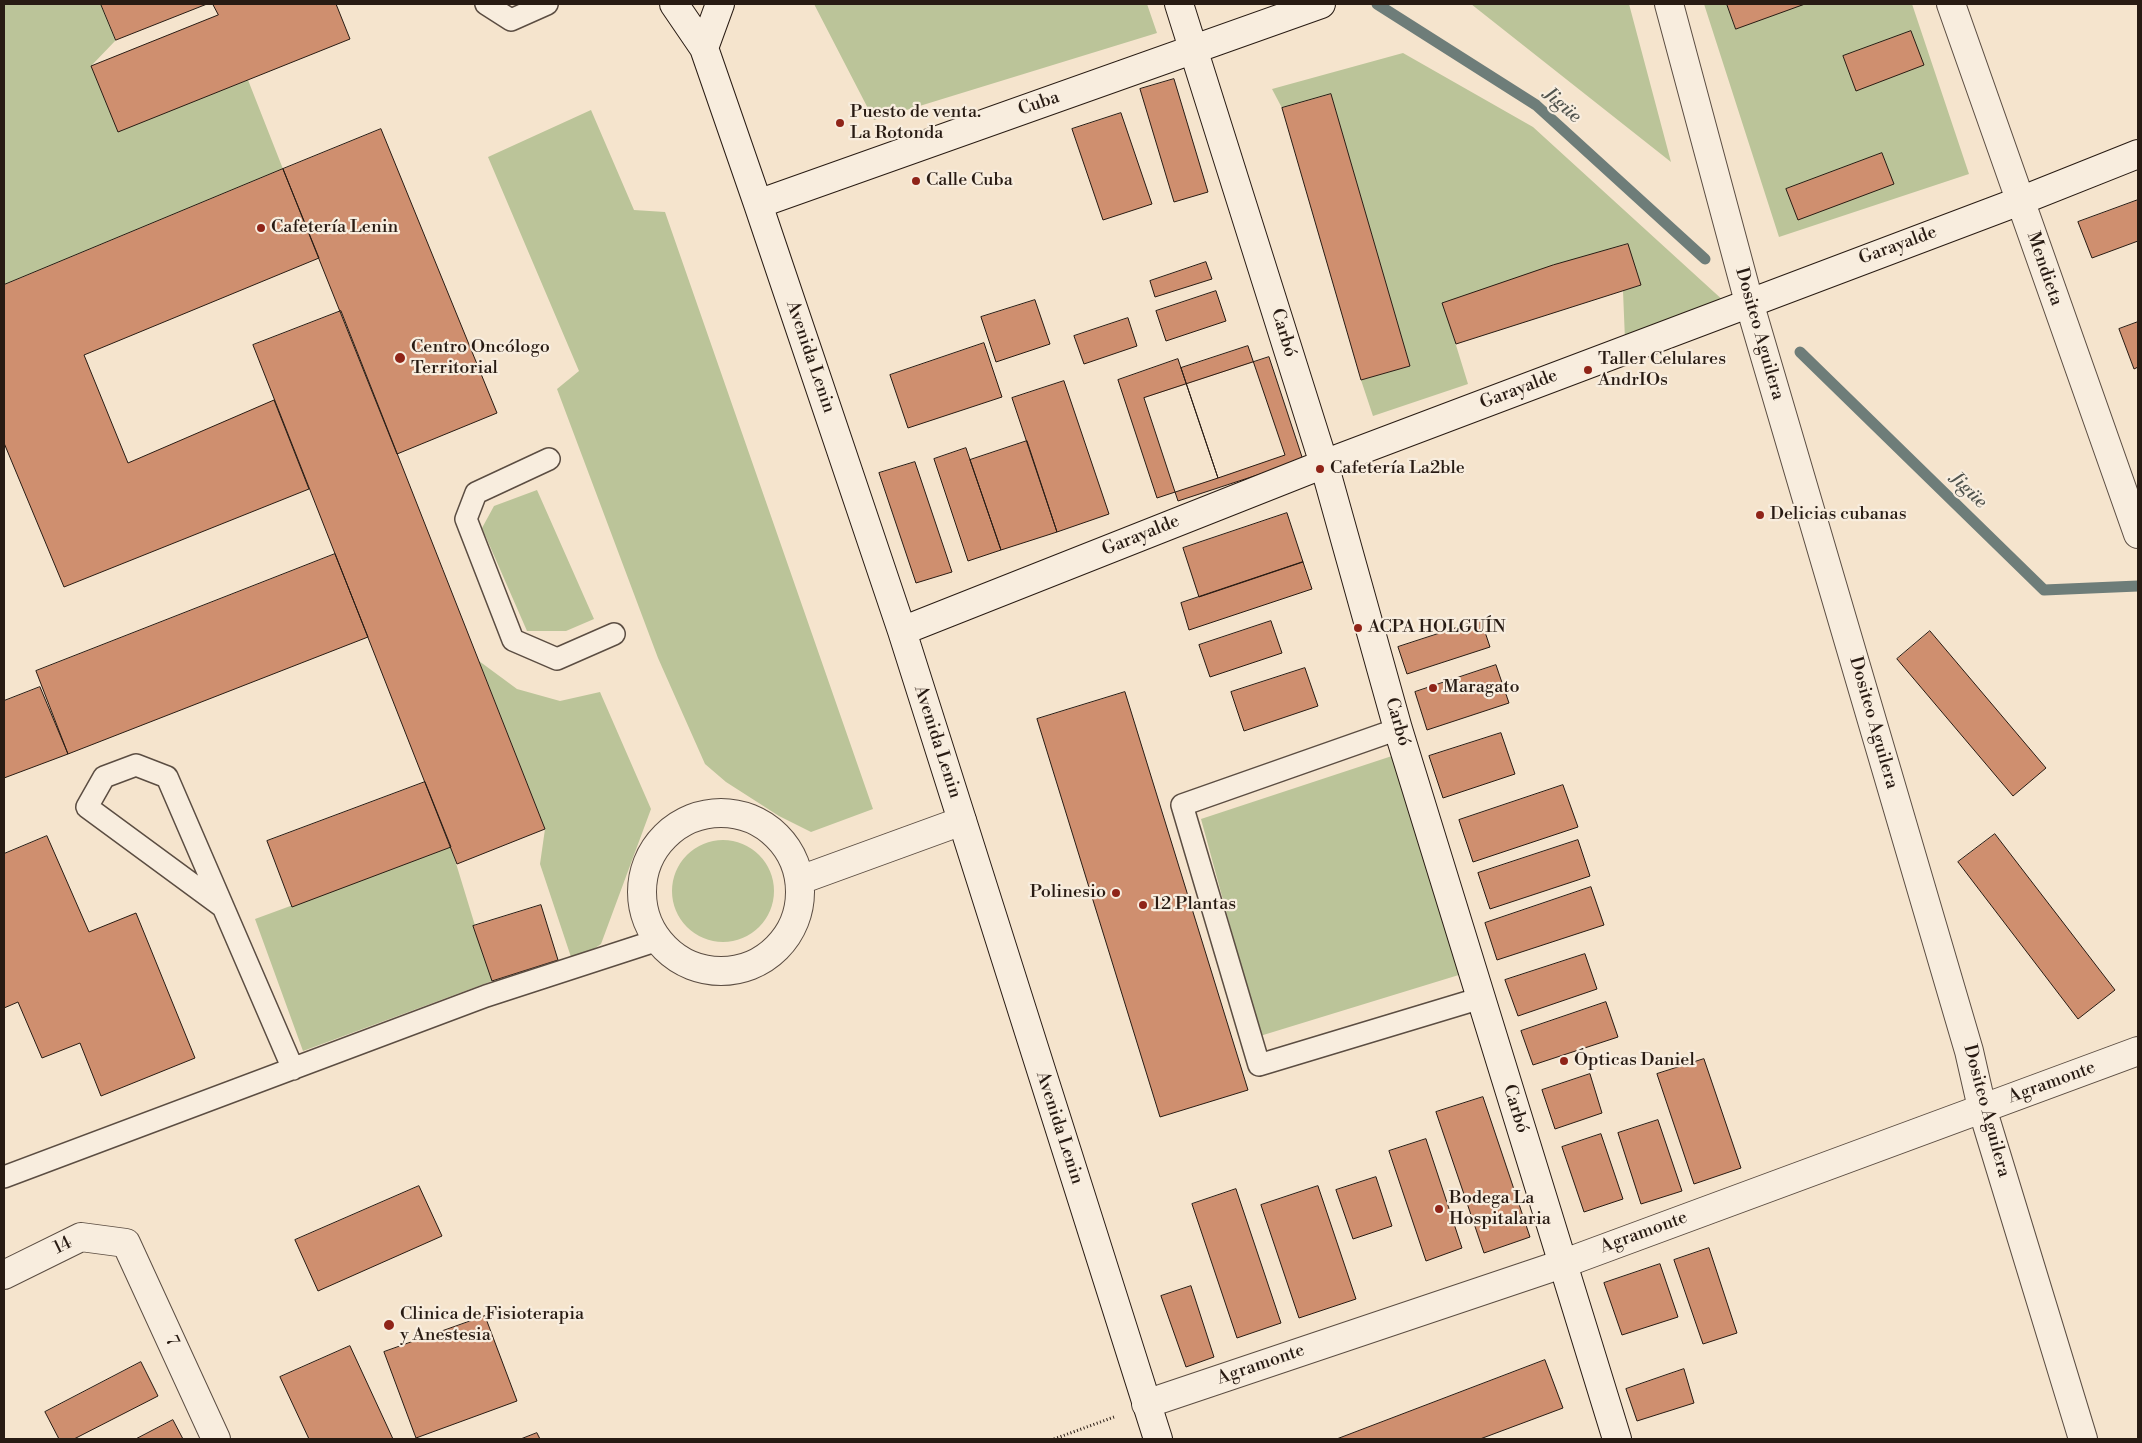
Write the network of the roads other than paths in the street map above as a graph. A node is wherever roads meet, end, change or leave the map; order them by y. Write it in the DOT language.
graph roads {
  1 [pos="486,4"];
  2 [pos="547,4"];
  3 [pos="674,4"];
  4 [pos="720,4"];
  5 [pos="1179,4"];
  6 [pos="1669,4"];
  7 [pos="1951,4"];
  8 [pos="1316,6"];
  9 [pos="704,48"];
  10 [pos="1194,50"];
  11 [pos="2138,154"];
  12 [pos="2020,201"];
  13 [pos="758,204"];
  14 [pos="1749,302"];
  15 [pos="549,459"];
  16 [pos="1324,464"];
  17 [pos="2138,534"];
  18 [pos="902,631"];
  19 [pos="614,634"];
  20 [pos="1398,729"];
  21 [pos="962,822"];
  22 [pos="800,880"];
  23 [pos="223,907"];
  24 [pos="655,941"];
  25 [pos="1481,998"];
  26 [pos="2138,1051"];
  27 [pos="293,1069"];
  28 [pos="1982,1108"];
  29 [pos="4,1177"];
  30 [pos="126,1243"];
  31 [pos="1562,1264"];
  32 [pos="4,1275"];
  33 [pos="1146,1404"];
  34 [pos="216,1439"];
  35 [pos="1158,1439"];
  36 [pos="1617,1439"];
  37 [pos="2083,1439"];
  1 -- 2 [label="lane"];
  3 -- 9 [label="street, Avenida Lenin"];
  4 -- 9 [label="street"];
  5 -- 10 [label="street, Carbó"];
  6 -- 14 [label="street, Dositeo Aguilera"];
  7 -- 12 [label="street, Mendieta"];
  8 -- 10 [label="street, Cuba"];
  9 -- 13 [label="street, Avenida Lenin"];
  10 -- 13 [label="street, Cuba"];
  10 -- 16 [label="street, Carbó"];
  11 -- 12 [label="street, Garayalde"];
  12 -- 14 [label="street, Garayalde"];
  12 -- 17 [label="street, Mendieta"];
  13 -- 18 [label="street, Avenida Lenin"];
  14 -- 16 [label="street, Garayalde"];
  14 -- 28 [label="street, Dositeo Aguilera"];
  15 -- 19 [label="lane"];
  16 -- 18 [label="street, Garayalde"];
  16 -- 20 [label="street, Carbó"];
  18 -- 21 [label="street, Avenida Lenin"];
  20 -- 25 [label="street, Carbó"];
  20 -- 25 [label="lane"];
  21 -- 22 [label="street"];
  21 -- 33 [label="street, Avenida Lenin"];
  22 -- 24 [label="street"];
  22 -- 24 [label="street"];
  23 -- 23 [label="lane"];
  23 -- 27 [label="lane"];
  24 -- 27 [label="lane"];
  25 -- 31 [label="street, Carbó"];
  26 -- 28 [label="street, Agramonte"];
  27 -- 29 [label="lane"];
  28 -- 31 [label="street, Agramonte"];
  28 -- 37 [label="street, Dositeo Aguilera"];
  30 -- 32 [label="street, 14"];
  30 -- 34 [label="street, 7"];
  31 -- 33 [label="street, Agramonte"];
  31 -- 36 [label="street, Carbó"];
  33 -- 35 [label="street, Avenida Lenin"];
}
